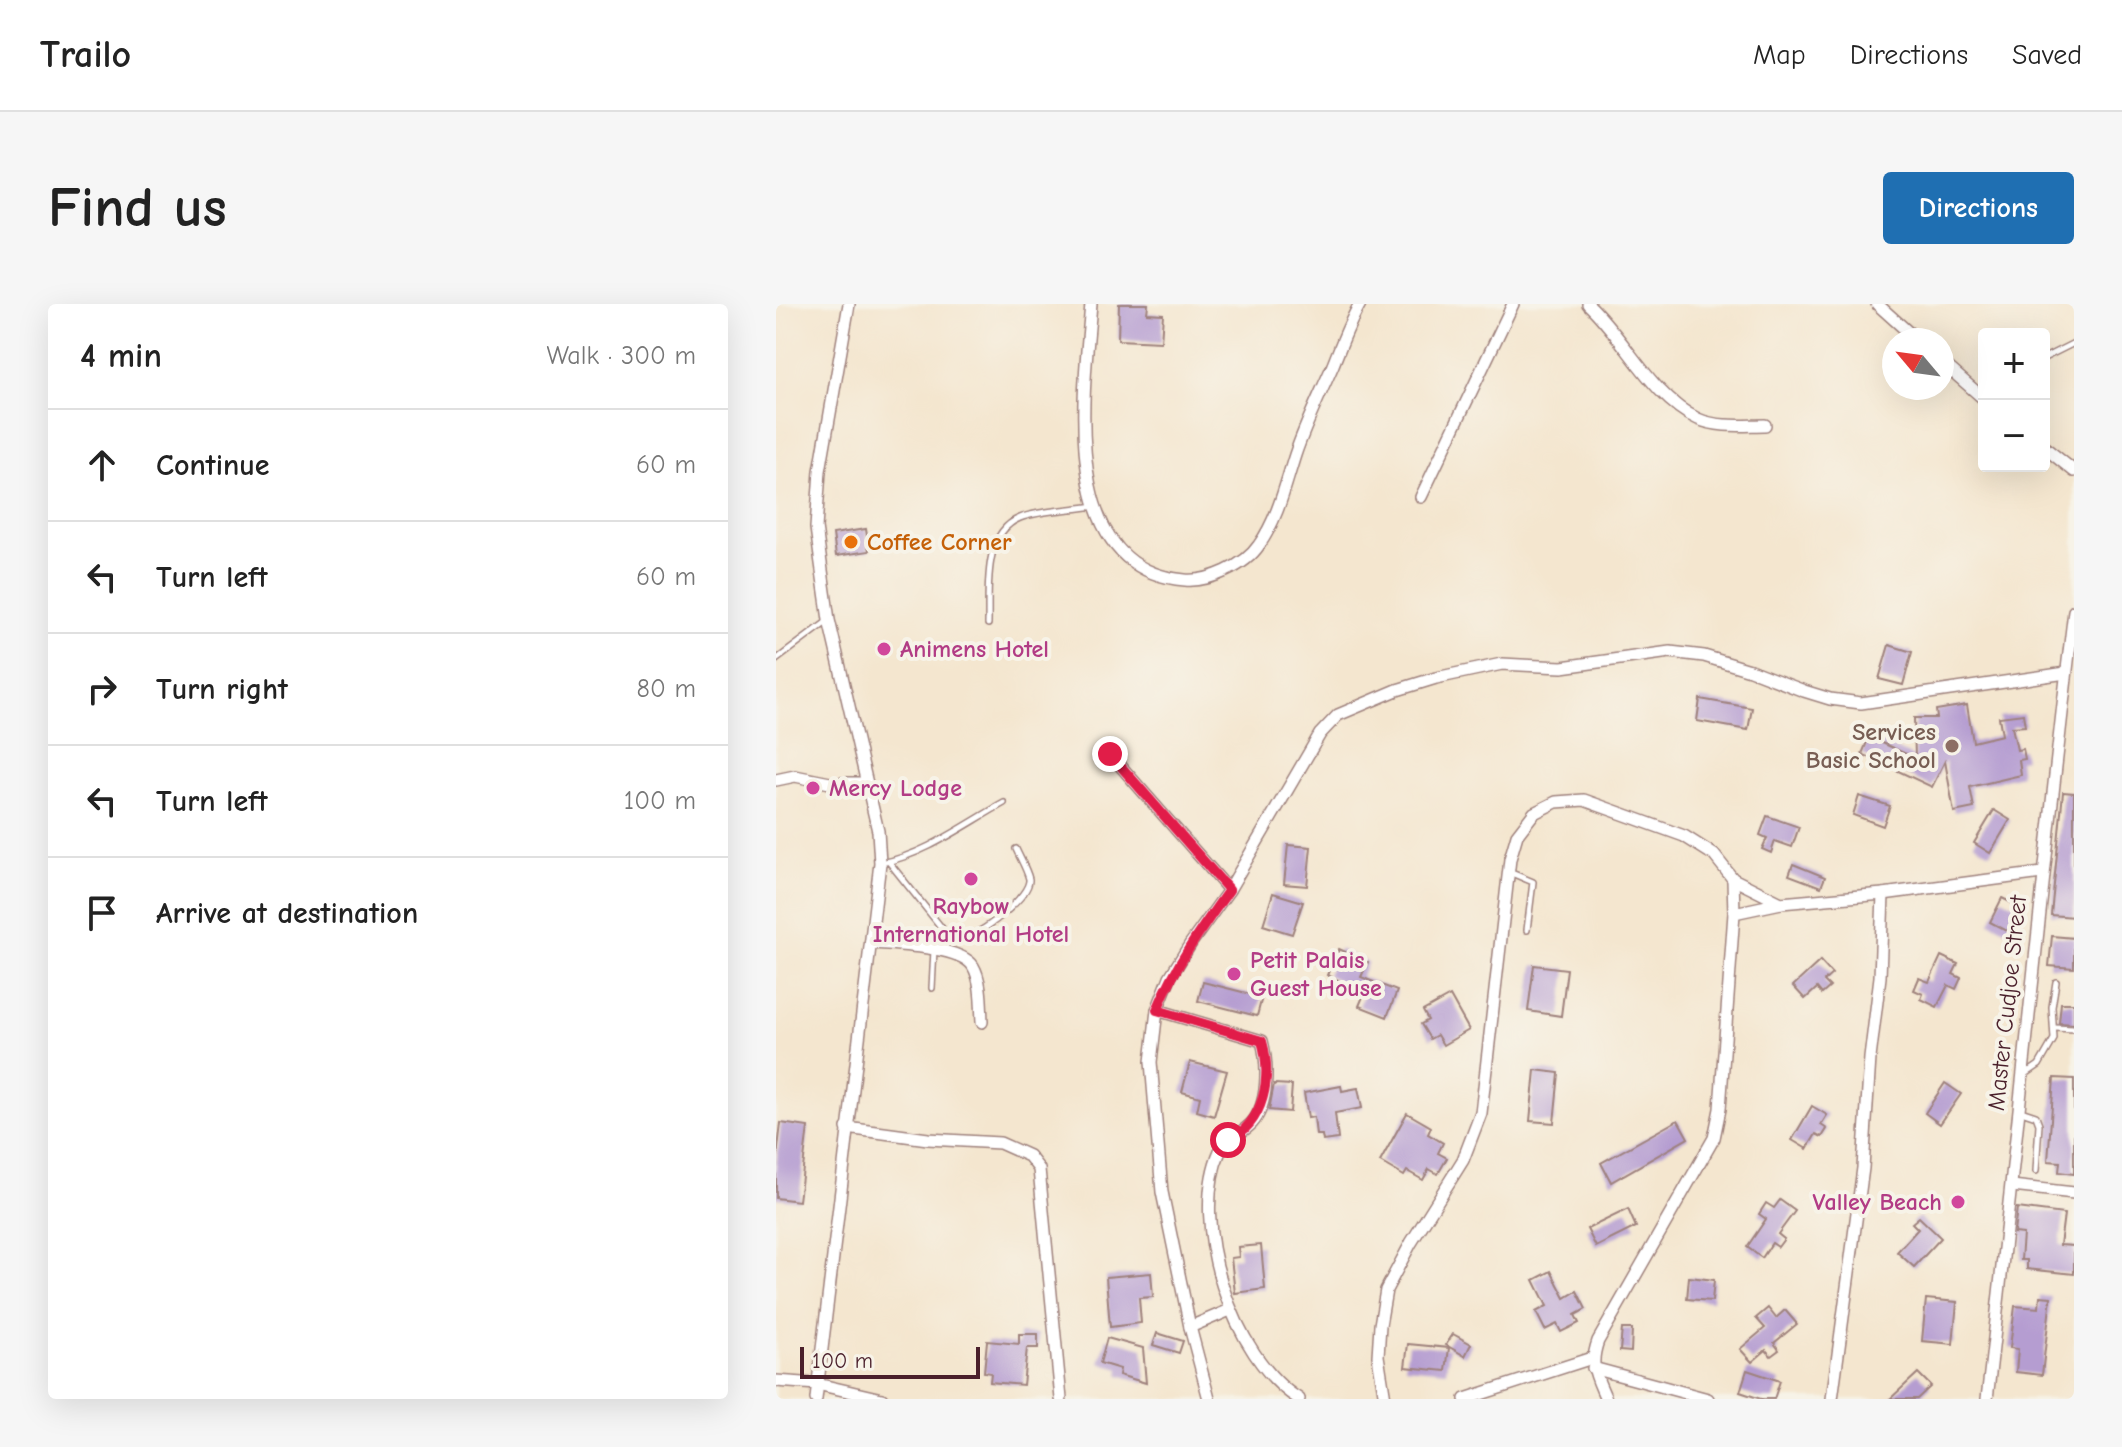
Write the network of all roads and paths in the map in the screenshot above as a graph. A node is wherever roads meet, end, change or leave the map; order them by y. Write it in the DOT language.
graph roads {
  1 [pos="849,304"];
  2 [pos="1091,304"];
  3 [pos="1360,304"];
  4 [pos="1513,304"];
  5 [pos="1588,304"];
  6 [pos="1877,304"];
  7 [pos="1904,328"];
  8 [pos="2074,343"];
  9 [pos="2050,355"];
  10 [pos="1954,370"];
  11 [pos="1978,387"];
  12 [pos="1765,425"];
  13 [pos="2050,452"];
  14 [pos="2074,471"];
  15 [pos="1421,497"];
  16 [pos="1094,506"];
  17 [pos="2074,611"];
  18 [pos="829,620"];
  19 [pos="988,624"];
  20 [pos="776,660"];
  21 [pos="2066,673"];
  22 [pos="1110,754"];
  23 [pos="776,780"];
  24 [pos="867,783"];
  25 [pos="1004,803"];
  26 [pos="1016,849"];
  27 [pos="884,862"];
  28 [pos="1508,872"];
  29 [pos="2042,873"];
  30 [pos="1733,879"];
  31 [pos="1229,890"];
  32 [pos="1883,894"];
  33 [pos="1781,903"];
  34 [pos="1734,913"];
  35 [pos="1527,930"];
  36 [pos="945,932"];
  37 [pos="871,943"];
  38 [pos="940,951"];
  39 [pos="2056,982"];
  40 [pos="932,988"];
  41 [pos="1157,1010"];
  42 [pos="982,1022"];
  43 [pos="2055,1028"];
  44 [pos="2074,1029"];
  45 [pos="2022,1076"];
  46 [pos="2019,1111"];
  47 [pos="847,1128"];
  48 [pos="2036,1171"];
  49 [pos="2012,1186"];
  50 [pos="2074,1193"];
  51 [pos="1230,1310"];
  52 [pos="1190,1327"];
  53 [pos="1592,1363"];
  54 [pos="776,1381"];
  55 [pos="817,1384"];
  56 [pos="816,1399"];
  57 [pos="882,1399"];
  58 [pos="1061,1399"];
  59 [pos="1209,1399"];
  60 [pos="1299,1399"];
  61 [pos="1385,1399"];
  62 [pos="1465,1399"];
  63 [pos="1606,1399"];
  64 [pos="1708,1399"];
  65 [pos="1832,1399"];
  66 [pos="1987,1399"];
  1 -- 18 [label="street"];
  2 -- 16 [label="street"];
  3 -- 16 [label="street"];
  4 -- 15 [label="street"];
  5 -- 12 [label="street"];
  6 -- 7 [label="street"];
  8 -- 9 [label="lane"];
  10 -- 11 [label="street"];
  13 -- 14 [label="street"];
  16 -- 19 [label="lane"];
  17 -- 21 [label="street, Master Cudjoe Street"];
  18 -- 20 [label="lane"];
  18 -- 24 [label="street"];
  21 -- 29 [label="street, Master Cudjoe Street"];
  21 -- 31 [label="street"];
  22 -- 31 [label="street"];
  23 -- 24 [label="street"];
  24 -- 27 [label="street"];
  25 -- 27 [label="lane"];
  26 -- 36 [label="lane"];
  27 -- 36 [label="lane"];
  27 -- 37 [label="street"];
  28 -- 30 [label="street"];
  28 -- 35 [label="lane"];
  28 -- 61 [label="street"];
  29 -- 32 [label="street"];
  29 -- 45 [label="street, Master Cudjoe Street"];
  30 -- 33 [label="street"];
  30 -- 34 [label="street"];
  31 -- 41 [label="street"];
  32 -- 33 [label="street"];
  32 -- 65 [label="street"];
  33 -- 34 [label="street"];
  34 -- 53 [label="street"];
  36 -- 38 [label="lane"];
  37 -- 38 [label="street"];
  37 -- 47 [label="street"];
  38 -- 40 [label="lane"];
  38 -- 42 [label="street"];
  39 -- 43 [label="lane"];
  41 -- 51 [label="street"];
  41 -- 52 [label="street"];
  43 -- 44 [label="lane"];
  43 -- 45 [label="lane"];
  45 -- 46 [label="street, Master Cudjoe Street"];
  46 -- 48 [label="lane"];
  46 -- 49 [label="street, Master Cudjoe Street"];
  47 -- 55 [label="street"];
  47 -- 58 [label="street"];
  49 -- 50 [label="street"];
  49 -- 66 [label="street, Master Cudjoe Street"];
  51 -- 52 [label="street"];
  51 -- 60 [label="street"];
  52 -- 59 [label="street"];
  53 -- 62 [label="street"];
  53 -- 63 [label="street"];
  53 -- 64 [label="street"];
  54 -- 55 [label="street"];
  55 -- 56 [label="street"];
  55 -- 57 [label="street"];
}
